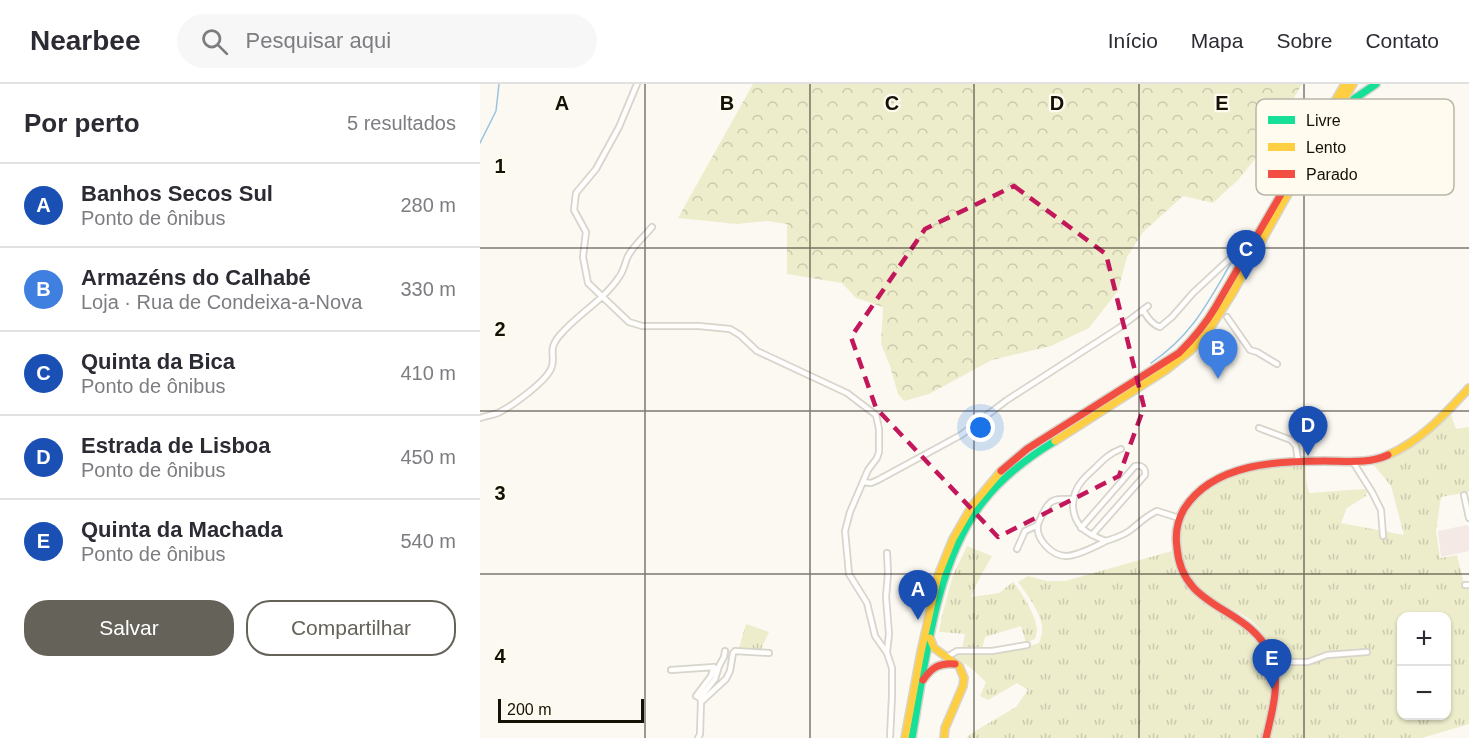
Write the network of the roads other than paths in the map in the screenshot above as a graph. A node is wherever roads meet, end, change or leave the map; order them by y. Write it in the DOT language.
graph roads {
  1 [pos="637,84"];
  2 [pos="1345,84"];
  3 [pos="1353,84"];
  4 [pos="1376,84"];
  5 [pos="1336,99"];
  6 [pos="1344,99"];
  7 [pos="1354,99"];
  8 [pos="1281,195"];
  9 [pos="1288,195"];
  10 [pos="652,227"];
  11 [pos="1238,251"];
  12 [pos="602,296"];
  13 [pos="1148,306"];
  14 [pos="1143,310"];
  15 [pos="1227,317"];
  16 [pos="1276,364"];
  17 [pos="1469,388"];
  18 [pos="480,418"];
  19 [pos="1259,428"];
  20 [pos="1121,449"];
  21 [pos="1298,461"];
  22 [pos="1353,461"];
  23 [pos="863,482"];
  24 [pos="1464,495"];
  25 [pos="1072,499"];
  26 [pos="1179,518"];
  27 [pos="1469,518"];
  28 [pos="1038,525"];
  29 [pos="1081,528"];
  30 [pos="1092,535"];
  31 [pos="1383,536"];
  32 [pos="1106,541"];
  33 [pos="1017,549"];
  34 [pos="887,553"];
  35 [pos="930,638"];
  36 [pos="1027,645"];
  37 [pos="725,651"];
  38 [pos="1367,652"];
  39 [pos="769,653"];
  40 [pos="887,653"];
  41 [pos="947,657"];
  42 [pos="1271,658"];
  43 [pos="955,664"];
  44 [pos="671,670"];
  45 [pos="922,682"];
  46 [pos="701,700"];
  47 [pos="698,738"];
  48 [pos="890,738"];
  49 [pos="904,738"];
  50 [pos="912,738"];
  51 [pos="944,738"];
  52 [pos="1266,738"];
  1 -- 12 [label="street"];
  2 -- 5 [label="main road"];
  3 -- 6 [label="main road"];
  4 -- 7 [label="main road"];
  8 -- 49 [label="main road"];
  9 -- 35 [label="main road"];
  10 -- 12 [label="street"];
  11 -- 14 [label="street"];
  12 -- 18 [label="street"];
  12 -- 23 [label="street"];
  13 -- 14 [label="street"];
  14 -- 23 [label="street"];
  15 -- 16 [label="street"];
  17 -- 22 [label="main road"];
  19 -- 21 [label="street"];
  20 -- 25 [label="street"];
  21 -- 22 [label="main road"];
  21 -- 26 [label="main road"];
  22 -- 31 [label="street"];
  23 -- 40 [label="street"];
  24 -- 27 [label="street"];
  25 -- 28 [label="street"];
  25 -- 29 [label="street"];
  26 -- 32 [label="street"];
  26 -- 42 [label="main road"];
  28 -- 32 [label="street"];
  28 -- 33 [label="street"];
  29 -- 30 [label="street"];
  29 -- 30 [label="street"];
  30 -- 32 [label="street"];
  34 -- 40 [label="street"];
  35 -- 41 [label="main road"];
  35 -- 45 [label="main road"];
  36 -- 41 [label="street"];
  37 -- 46 [label="street"];
  38 -- 42 [label="street"];
  39 -- 46 [label="street"];
  40 -- 48 [label="street"];
  41 -- 43 [label="main road"];
  42 -- 52 [label="main road"];
  43 -- 45 [label="main road"];
  43 -- 51 [label="main road"];
  44 -- 46 [label="street"];
  45 -- 50 [label="main road"];
  46 -- 47 [label="street"];
}
